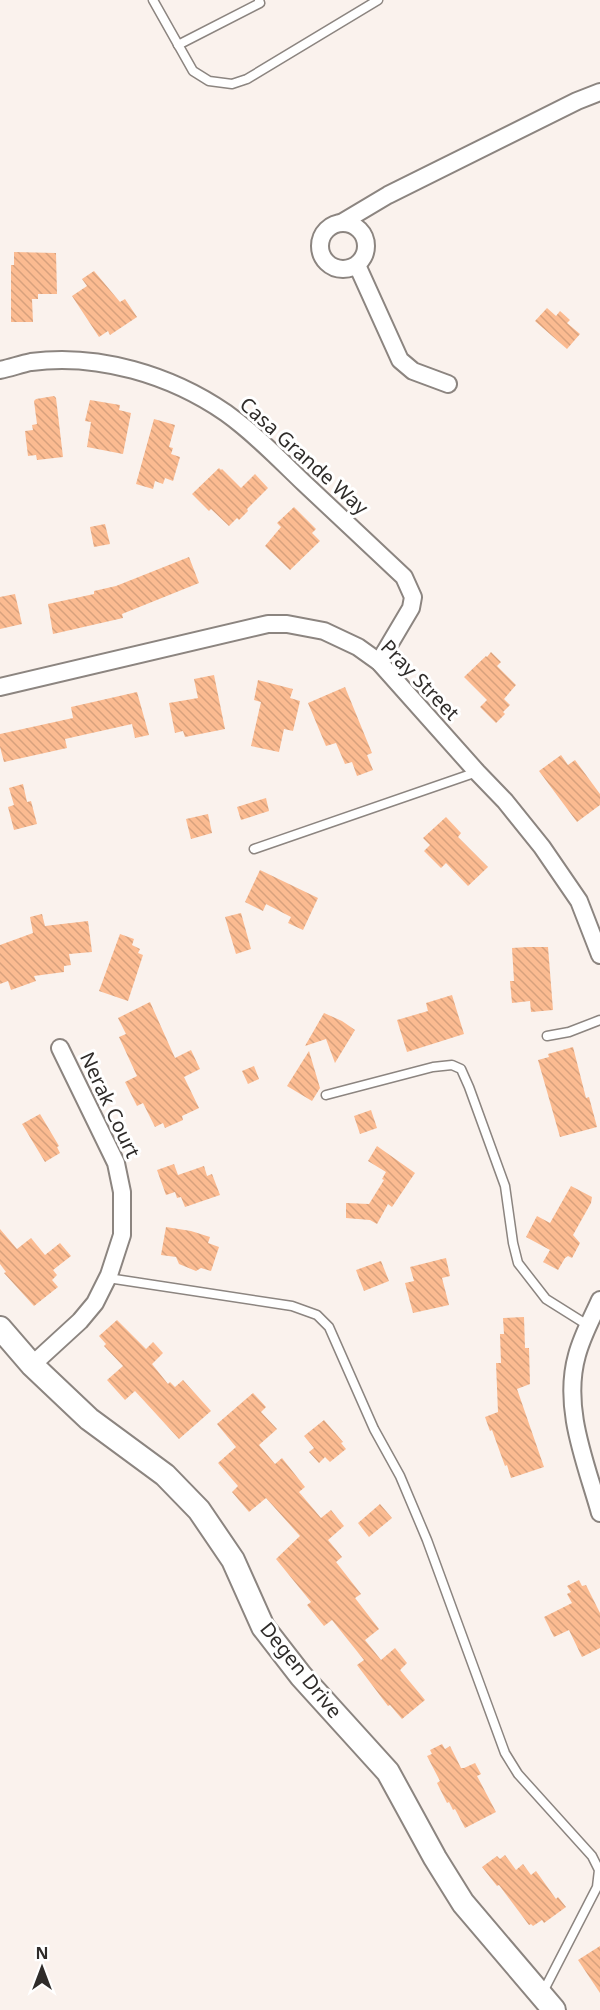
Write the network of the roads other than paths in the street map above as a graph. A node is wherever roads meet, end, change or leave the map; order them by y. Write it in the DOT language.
graph roads {
  1 [pos="153,0"];
  2 [pos="259,0"];
  3 [pos="378,0"];
  4 [pos="178,45"];
  5 [pos="600,92"];
  6 [pos="341,223"];
  7 [pos="357,266"];
  8 [pos="0,370"];
  9 [pos="448,384"];
  10 [pos="379,662"];
  11 [pos="0,687"];
  12 [pos="477,772"];
  13 [pos="254,849"];
  14 [pos="600,955"];
  15 [pos="600,1020"];
  16 [pos="547,1036"];
  17 [pos="60,1048"];
  18 [pos="326,1095"];
  19 [pos="108,1278"];
  20 [pos="600,1300"];
  21 [pos="589,1326"];
  22 [pos="0,1328"];
  23 [pos="32,1365"];
  24 [pos="600,1514"];
  25 [pos="547,2002"];
  1 -- 4 [label="lane"];
  2 -- 4 [label="lane"];
  3 -- 4 [label="lane"];
  5 -- 6 [label="street"];
  6 -- 7 [label="street"];
  6 -- 7 [label="street"];
  7 -- 9 [label="street"];
  8 -- 10 [label="street, Casa Grande Way"];
  10 -- 11 [label="street, Pray Street"];
  10 -- 12 [label="street, Pray Street"];
  12 -- 13 [label="lane"];
  12 -- 14 [label="street, Pray Street"];
  15 -- 16 [label="lane"];
  17 -- 19 [label="street, Nerak Court"];
  18 -- 21 [label="lane"];
  19 -- 23 [label="street, Nerak Court"];
  19 -- 25 [label="lane"];
  20 -- 21 [label="street"];
  21 -- 24 [label="street"];
  22 -- 23 [label="street, Degen Drive"];
  23 -- 25 [label="street, Degen Drive"];
}
